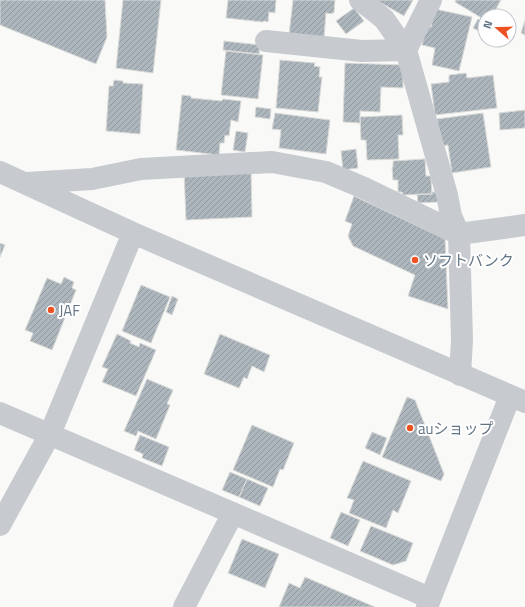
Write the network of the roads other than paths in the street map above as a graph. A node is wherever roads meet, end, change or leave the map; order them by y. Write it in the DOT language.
graph roads {
  1 [pos="360,0"];
  2 [pos="431,0"];
  3 [pos="266,41"];
  4 [pos="406,50"];
  5 [pos="0,172"];
  6 [pos="24,183"];
  7 [pos="525,225"];
  8 [pos="133,234"];
  9 [pos="459,234"];
  10 [pos="460,375"];
  11 [pos="517,399"];
  12 [pos="0,413"];
  13 [pos="50,434"];
  14 [pos="233,513"];
  15 [pos="0,525"];
  16 [pos="428,603"];
  17 [pos="184,607"];
  1 -- 4 [label="street"];
  2 -- 4 [label="street"];
  3 -- 4 [label="street"];
  4 -- 9 [label="street"];
  5 -- 6 [label="street"];
  6 -- 8 [label="street"];
  6 -- 9 [label="street"];
  7 -- 9 [label="street"];
  8 -- 10 [label="street"];
  8 -- 13 [label="street"];
  9 -- 10 [label="street"];
  10 -- 11 [label="street"];
  11 -- 16 [label="street"];
  12 -- 13 [label="street"];
  13 -- 14 [label="street"];
  13 -- 15 [label="street"];
  14 -- 16 [label="street"];
  14 -- 17 [label="street"];
}
